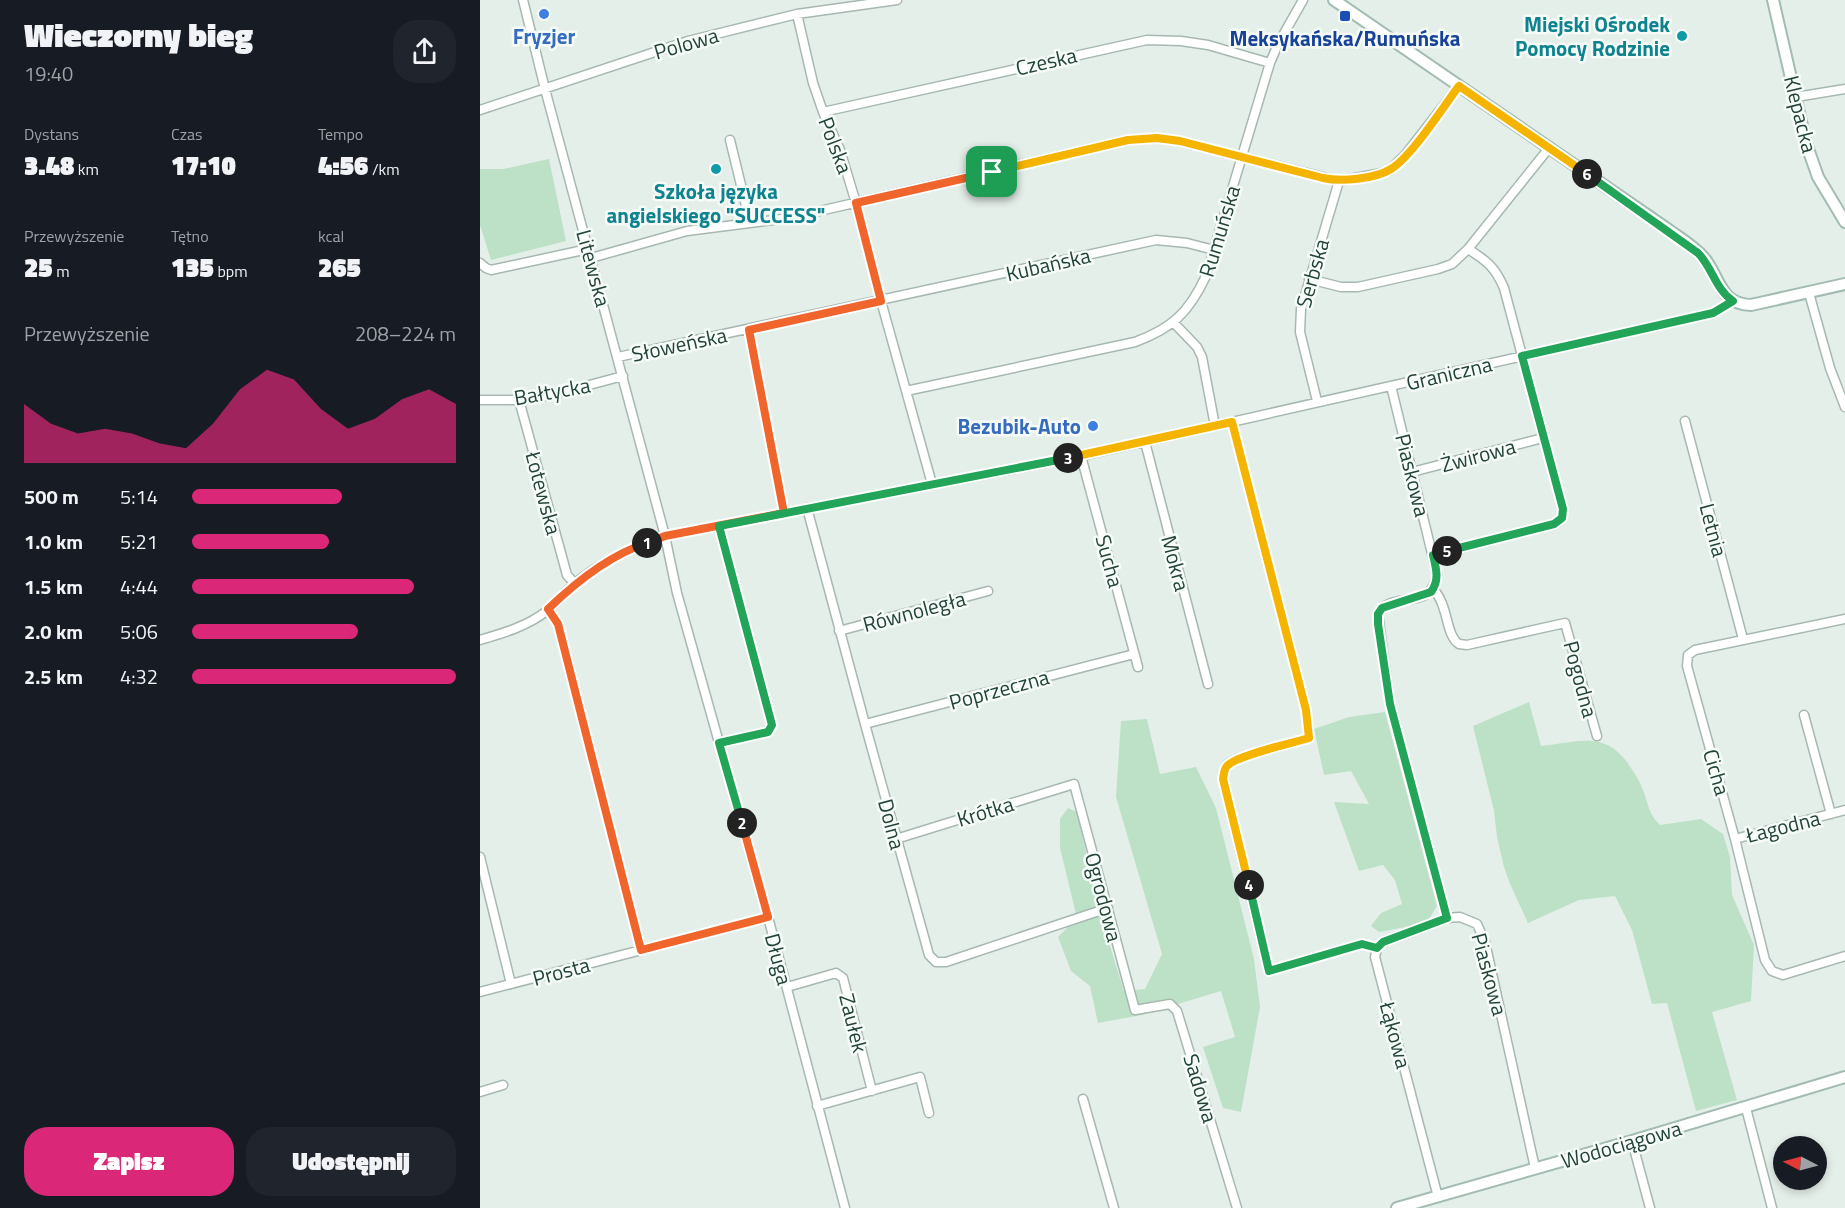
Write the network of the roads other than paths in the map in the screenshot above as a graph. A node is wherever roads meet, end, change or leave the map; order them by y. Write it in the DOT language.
graph roads {
  1 [pos="524,0"];
  2 [pos="897,0"];
  3 [pos="1303,0"];
  4 [pos="1334,0"];
  5 [pos="1773,0"];
  6 [pos="797,14"];
  7 [pos="1270,63"];
  8 [pos="1459,86"];
  9 [pos="1845,88"];
  10 [pos="545,89"];
  11 [pos="1796,97"];
  12 [pos="480,110"];
  13 [pos="823,112"];
  14 [pos="730,140"];
  15 [pos="1549,148"];
  16 [pos="1242,157"];
  17 [pos="1339,181"];
  18 [pos="856,203"];
  19 [pos="750,222"];
  20 [pos="1845,222"];
  21 [pos="588,249"];
  22 [pos="1468,249"];
  23 [pos="1215,250"];
  24 [pos="591,258"];
  25 [pos="480,263"];
  26 [pos="1309,279"];
  27 [pos="1845,284"];
  28 [pos="1809,293"];
  29 [pos="881,301"];
  30 [pos="1733,301"];
  31 [pos="1174,323"];
  32 [pos="749,330"];
  33 [pos="1522,356"];
  34 [pos="618,357"];
  35 [pos="623,376"];
  36 [pos="1391,386"];
  37 [pos="906,391"];
  38 [pos="480,400"];
  39 [pos="519,400"];
  40 [pos="1317,401"];
  41 [pos="1845,407"];
  42 [pos="1685,421"];
  43 [pos="1232,422"];
  44 [pos="1215,426"];
  45 [pos="1543,438"];
  46 [pos="1145,442"];
  47 [pos="1082,456"];
  48 [pos="1412,472"];
  49 [pos="932,484"];
  50 [pos="807,508"];
  51 [pos="784,513"];
  52 [pos="719,526"];
  53 [pos="665,536"];
  54 [pos="1433,555"];
  55 [pos="574,584"];
  56 [pos="1433,589"];
  57 [pos="988,591"];
  58 [pos="548,609"];
  59 [pos="1845,619"];
  60 [pos="839,631"];
  61 [pos="481,638"];
  62 [pos="1743,639"];
  63 [pos="1134,654"];
  64 [pos="1138,667"];
  65 [pos="1208,684"];
  66 [pos="1804,715"];
  67 [pos="865,724"];
  68 [pos="1597,736"];
  69 [pos="719,743"];
  70 [pos="1074,784"];
  71 [pos="1845,810"];
  72 [pos="1831,814"];
  73 [pos="896,839"];
  74 [pos="1735,839"];
  75 [pos="480,857"];
  76 [pos="1108,908"];
  77 [pos="768,917"];
  78 [pos="1447,918"];
  79 [pos="1377,948"];
  80 [pos="641,950"];
  81 [pos="1845,956"];
  82 [pos="511,984"];
  83 [pos="787,987"];
  84 [pos="480,992"];
  85 [pos="1136,1010"];
  86 [pos="1845,1077"];
  87 [pos="503,1085"];
  88 [pos="872,1091"];
  89 [pos="480,1092"];
  90 [pos="1083,1099"];
  91 [pos="817,1106"];
  92 [pos="1746,1107"];
  93 [pos="929,1113"];
  94 [pos="1632,1141"];
  95 [pos="1535,1168"];
  96 [pos="1438,1197"];
  97 [pos="1402,1207"];
  98 [pos="845,1208"];
  99 [pos="1114,1208"];
  100 [pos="1237,1208"];
  101 [pos="1650,1208"];
  102 [pos="1772,1208"];
  1 -- 10 [label="street, Litewska"];
  2 -- 6 [label="street, Polowa"];
  3 -- 7 [label="street, Rumuńska"];
  4 -- 8 [label="street"];
  5 -- 11 [label="street, Klepacka"];
  6 -- 10 [label="street, Polowa"];
  6 -- 13 [label="street, Polska"];
  7 -- 13 [label="street, Czeska"];
  7 -- 16 [label="street, Rumuńska"];
  8 -- 15 [label="street"];
  8 -- 17 [label="street"];
  9 -- 11 [label="street"];
  10 -- 12 [label="street, Polowa"];
  10 -- 21 [label="street, Litewska"];
  11 -- 20 [label="street, Klepacka"];
  13 -- 18 [label="street, Polska"];
  14 -- 19 [label="street"];
  15 -- 22 [label="street"];
  15 -- 30 [label="street"];
  16 -- 17 [label="street"];
  16 -- 18 [label="street"];
  16 -- 23 [label="street, Rumuńska"];
  17 -- 26 [label="street, Serbska"];
  18 -- 19 [label="street"];
  18 -- 29 [label="street, Polska"];
  19 -- 24 [label="street"];
  21 -- 24 [label="street, Litewska"];
  21 -- 25 [label="street"];
  22 -- 26 [label="street"];
  22 -- 33 [label="street"];
  23 -- 29 [label="street, Kubańska"];
  23 -- 31 [label="street, Rumuńska"];
  24 -- 34 [label="street, Litewska"];
  26 -- 40 [label="street, Serbska"];
  27 -- 28 [label="street"];
  28 -- 30 [label="street"];
  28 -- 41 [label="street"];
  29 -- 32 [label="street, Słoweńska"];
  29 -- 37 [label="street, Polska"];
  30 -- 33 [label="street, Graniczna"];
  31 -- 37 [label="street, Rumuńska"];
  31 -- 44 [label="street"];
  32 -- 34 [label="street, Słoweńska"];
  32 -- 51 [label="street"];
  33 -- 36 [label="street, Graniczna"];
  33 -- 45 [label="street"];
  34 -- 35 [label="street, Litewska"];
  35 -- 39 [label="street, Bałtycka"];
  35 -- 53 [label="street, Litewska"];
  36 -- 40 [label="street, Graniczna"];
  36 -- 48 [label="street, Piaskowa"];
  37 -- 49 [label="street, Polska"];
  38 -- 39 [label="street, Bałtycka"];
  39 -- 55 [label="street, Łotewska"];
  40 -- 43 [label="street, Graniczna"];
  42 -- 62 [label="street, Letnia"];
  43 -- 44 [label="street, Graniczna"];
  43 -- 79 [label="street"];
  44 -- 46 [label="street, Graniczna"];
  45 -- 48 [label="street, Żwirowa"];
  45 -- 54 [label="street"];
  46 -- 47 [label="street, Graniczna"];
  46 -- 65 [label="street, Mokra"];
  47 -- 49 [label="street, Graniczna"];
  47 -- 63 [label="street, Sucha"];
  48 -- 54 [label="street, Piaskowa"];
  49 -- 50 [label="street, Graniczna"];
  50 -- 51 [label="street, Graniczna"];
  50 -- 60 [label="street, Dolna"];
  51 -- 52 [label="street, Graniczna"];
  52 -- 53 [label="street, Graniczna"];
  52 -- 69 [label="street"];
  53 -- 55 [label="street, Graniczna"];
  53 -- 69 [label="street, Długa"];
  54 -- 56 [label="street, Piaskowa"];
  55 -- 58 [label="street, Graniczna"];
  56 -- 68 [label="street, Pogodna"];
  56 -- 78 [label="street, Piaskowa"];
  57 -- 60 [label="street, Równoległa"];
  58 -- 61 [label="street, Graniczna"];
  58 -- 80 [label="street"];
  59 -- 62 [label="street, Cicha"];
  60 -- 67 [label="street, Dolna"];
  62 -- 74 [label="street, Cicha"];
  63 -- 64 [label="street, Sucha"];
  63 -- 67 [label="street, Poprzeczna"];
  66 -- 72 [label="street, Łagodna"];
  67 -- 73 [label="street, Dolna"];
  69 -- 77 [label="street, Długa"];
  70 -- 73 [label="street, Krótka"];
  70 -- 76 [label="street, Ogrodowa"];
  71 -- 72 [label="street, Łagodna"];
  72 -- 74 [label="street, Łagodna"];
  73 -- 76 [label="street, Dolna"];
  74 -- 81 [label="street, Cicha"];
  75 -- 82 [label="street"];
  76 -- 85 [label="street, Ogrodowa"];
  77 -- 80 [label="street, Prosta"];
  77 -- 83 [label="street, Długa"];
  78 -- 79 [label="street"];
  78 -- 95 [label="street, Piaskowa"];
  79 -- 96 [label="street, Łąkowa"];
  80 -- 82 [label="street, Prosta"];
  82 -- 84 [label="street, Prosta"];
  83 -- 88 [label="street, Zaułek"];
  83 -- 91 [label="street, Długa"];
  85 -- 100 [label="street, Sadowa"];
  86 -- 92 [label="street, Wodociągowa"];
  87 -- 89 [label="street"];
  88 -- 91 [label="street"];
  88 -- 93 [label="street"];
  90 -- 99 [label="street"];
  91 -- 98 [label="street, Długa"];
  92 -- 94 [label="street, Wodociągowa"];
  92 -- 102 [label="street"];
  94 -- 95 [label="street, Wodociągowa"];
  94 -- 101 [label="street"];
  95 -- 96 [label="street, Wodociągowa"];
  96 -- 97 [label="street, Wodociągowa"];
}
